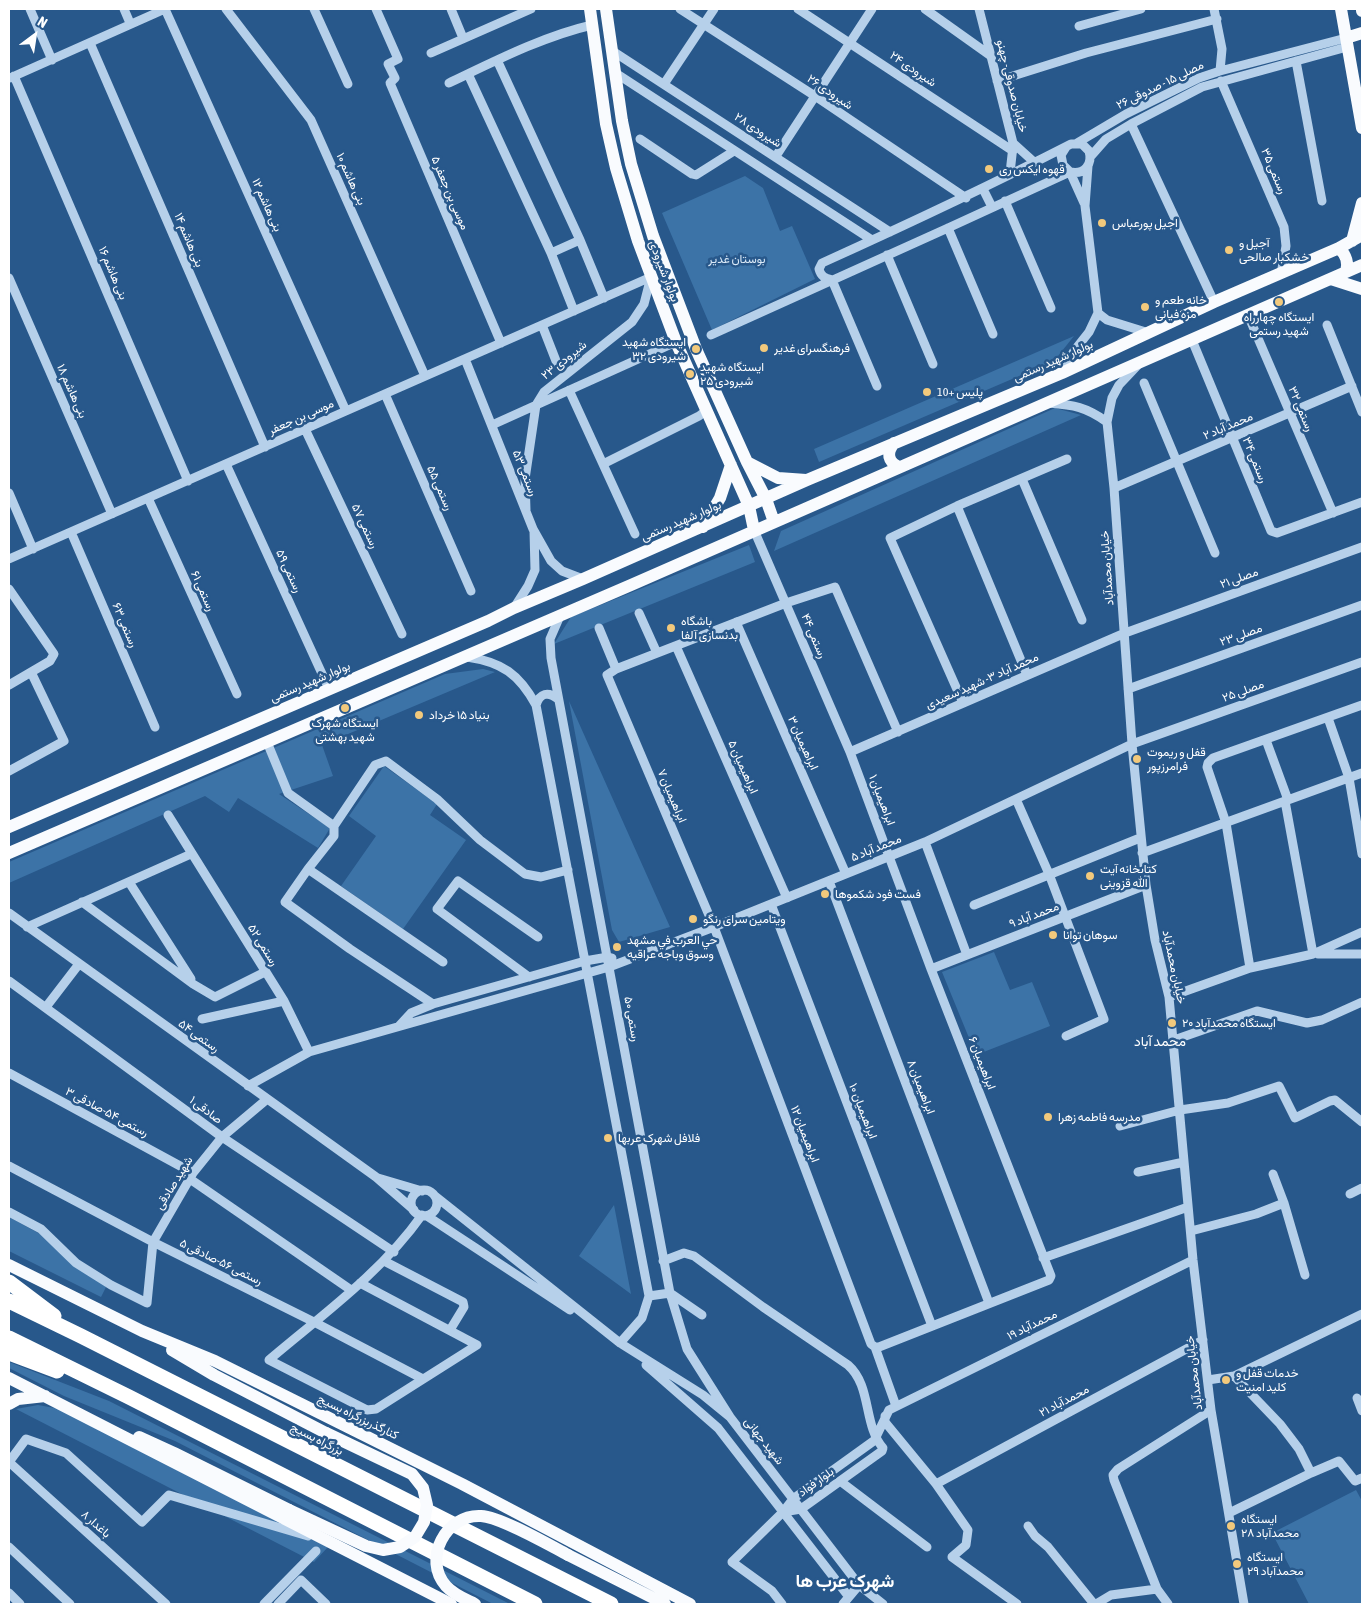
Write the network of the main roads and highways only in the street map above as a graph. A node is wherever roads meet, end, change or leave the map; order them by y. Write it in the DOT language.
graph roads {
  1 [pos="590,9"];
  2 [pos="606,9"];
  3 [pos="1341,9"];
  4 [pos="1362,33"];
  5 [pos="1347,43"];
  6 [pos="1362,128"];
  7 [pos="1362,203"];
  8 [pos="1357,238"];
  9 [pos="1339,248"];
  10 [pos="1362,264"];
  11 [pos="1346,272"];
  12 [pos="1331,279"];
  13 [pos="1362,290"];
  14 [pos="894,443"];
  15 [pos="747,462"];
  16 [pos="731,465"];
  17 [pos="899,467"];
  18 [pos="807,480"];
  19 [pos="766,498"];
  20 [pos="749,506"];
  21 [pos="716,521"];
  22 [pos="774,522"];
  23 [pos="703,527"];
  24 [pos="754,530"];
  25 [pos="723,545"];
  26 [pos="9,827"];
  27 [pos="9,853"];
  28 [pos="9,1265"];
  29 [pos="9,1282"];
  30 [pos="9,1301"];
  31 [pos="142,1331"];
  32 [pos="81,1336"];
  33 [pos="9,1338"];
  34 [pos="9,1354"];
  35 [pos="9,1378"];
  36 [pos="44,1396"];
  37 [pos="129,1397"];
  38 [pos="9,1404"];
  39 [pos="450,1604"];
  40 [pos="476,1604"];
  41 [pos="535,1604"];
  42 [pos="611,1604"];
  43 [pos="666,1604"];
  44 [pos="690,1604"];
  1 -- 16 [label="main road, بولوار شیرودی"];
  2 -- 15 [label="main road, بولوار شیرودی"];
  3 -- 5 [label="main road"];
  4 -- 5 [label="main road"];
  5 -- 6 [label="main road"];
  7 -- 8 [label="main road"];
  8 -- 9 [label="main road, بولوار شهید رستمی"];
  9 -- 11 [label="main road"];
  9 -- 14 [label="main road, بولوار شهید رستمی"];
  10 -- 11 [label="main road"];
  11 -- 12 [label="main road"];
  12 -- 13 [label="main road"];
  12 -- 17 [label="main road"];
  14 -- 17 [label="main road"];
  14 -- 18 [label="main road, بولوار شهید رستمی"];
  15 -- 18 [label="main road"];
  15 -- 19 [label="main road, بولوار شیرودی"];
  16 -- 20 [label="main road, بولوار شیرودی"];
  16 -- 23 [label="main road"];
  17 -- 22 [label="main road"];
  18 -- 19 [label="main road, بولوار شهید رستمی"];
  19 -- 20 [label="main road, بولوار شهید رستمی"];
  19 -- 22 [label="main road, بولوار شیرودی"];
  20 -- 21 [label="main road, بولوار شهید رستمی"];
  20 -- 24 [label="main road, بولوار شیرودی"];
  21 -- 23 [label="main road, بولوار شهید رستمی"];
  21 -- 25 [label="main road"];
  22 -- 24 [label="main road"];
  23 -- 26 [label="main road, بولوار شهید رستمی"];
  24 -- 25 [label="main road"];
  25 -- 27 [label="main road"];
  28 -- 31 [label="main road, کنارگذربزرگراه بسیج"];
  29 -- 32 [label="highway"];
  30 -- 32 [label="highway, بزرگراه بسیج"];
  31 -- 36 [label="main road, bridge"];
  31 -- 44 [label="main road, کنارگذربزرگراه بسیج"];
  32 -- 42 [label="highway, بزرگراه بسیج"];
  33 -- 37 [label="highway"];
  34 -- 37 [label="highway"];
  35 -- 36 [label="main road"];
  36 -- 38 [label="main road"];
  36 -- 39 [label="main road"];
  37 -- 41 [label="highway"];
  40 -- 43 [label="main road, bridge"];
}
